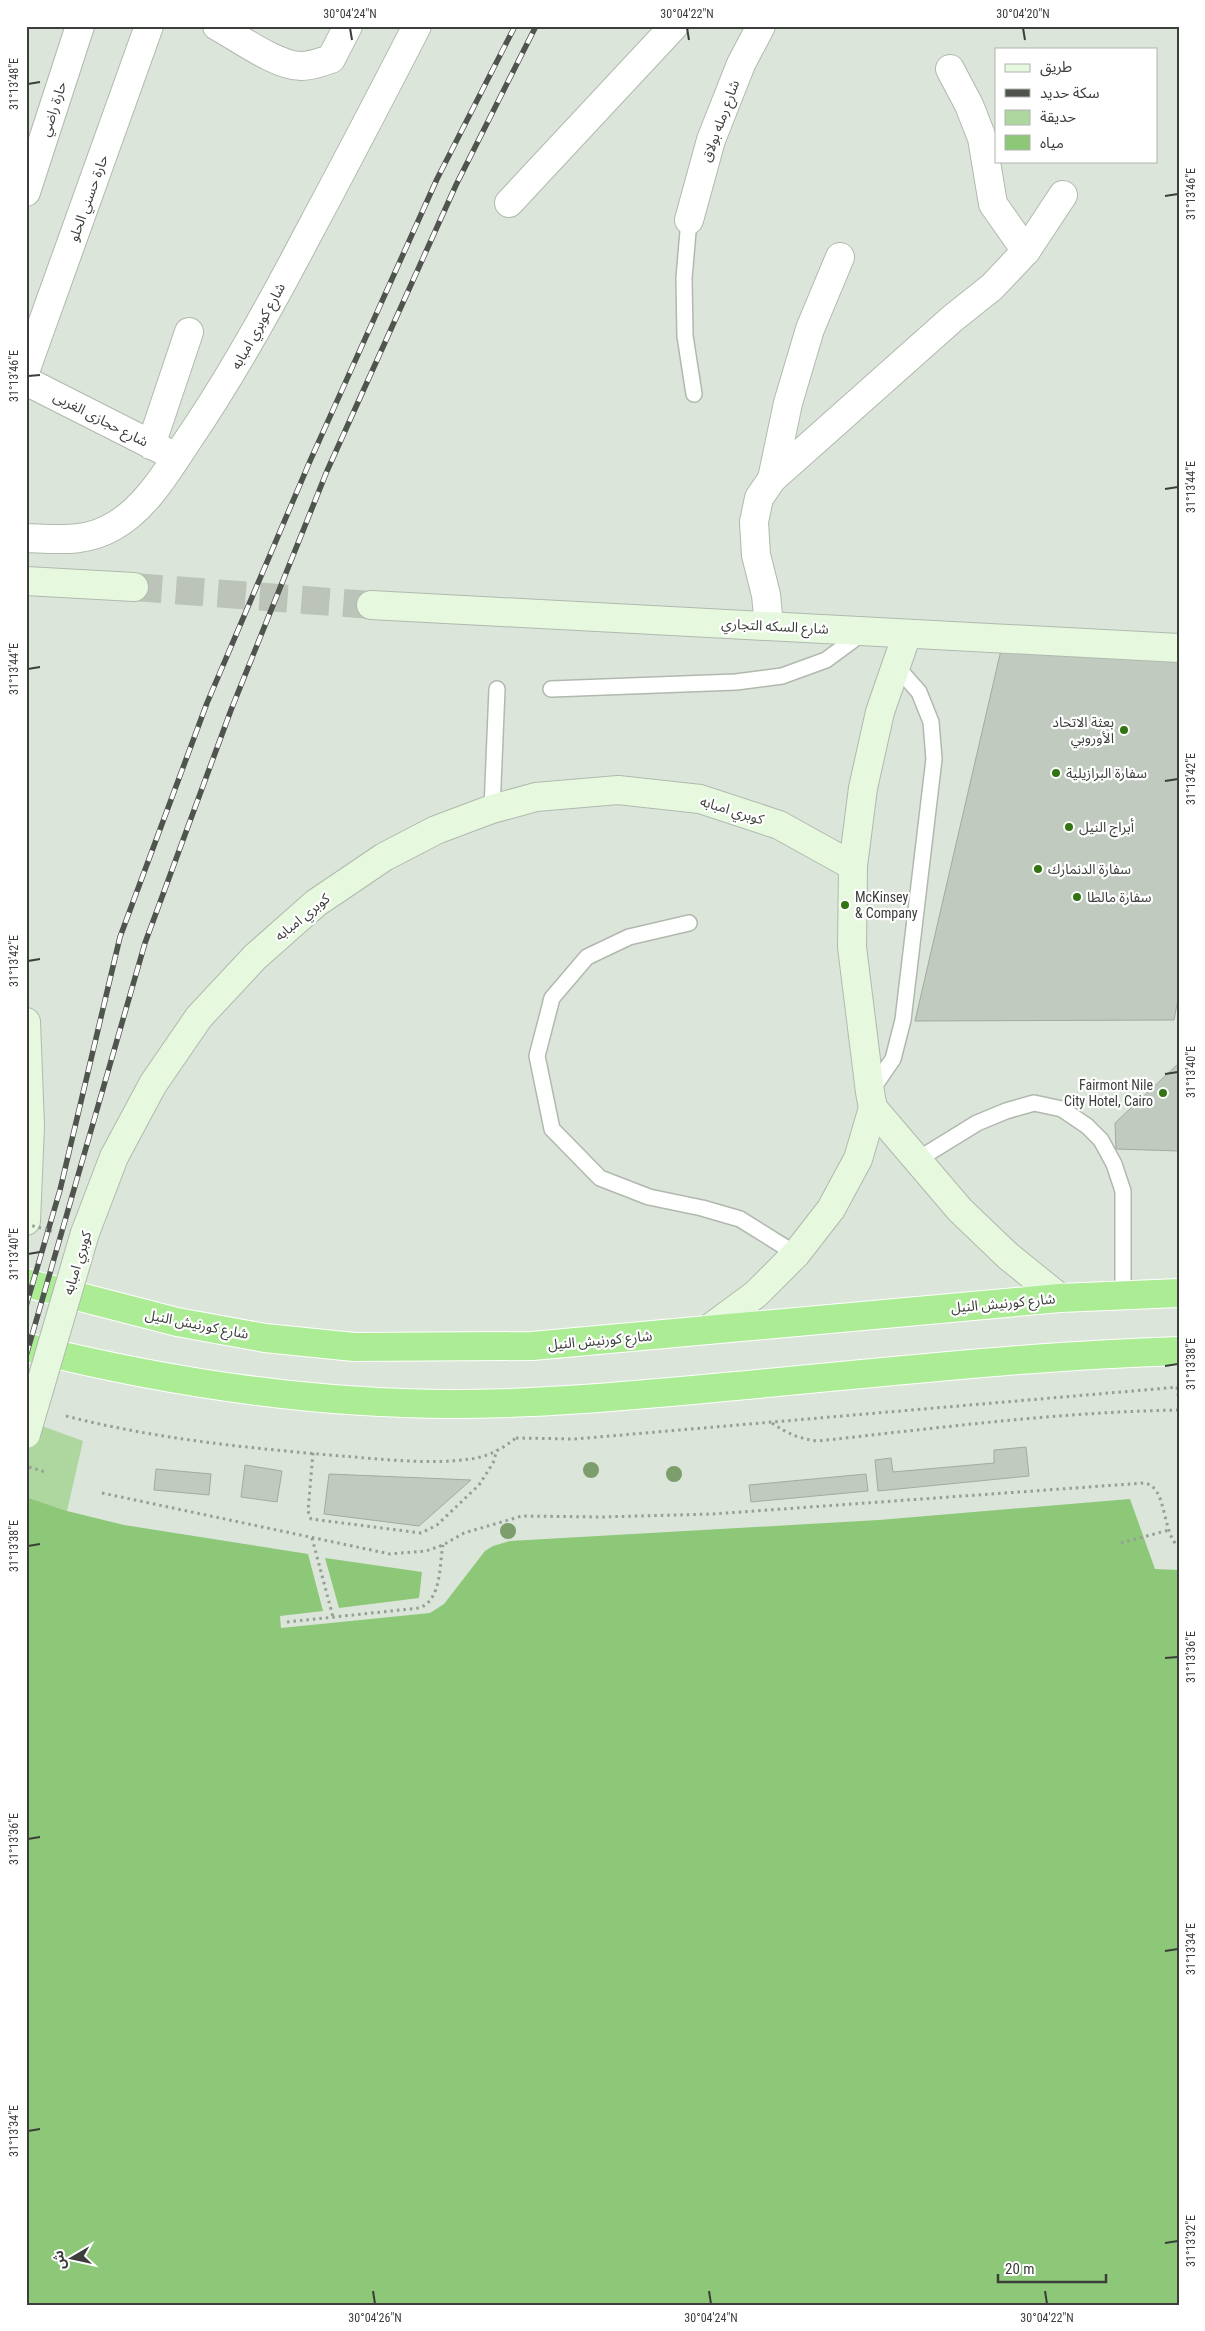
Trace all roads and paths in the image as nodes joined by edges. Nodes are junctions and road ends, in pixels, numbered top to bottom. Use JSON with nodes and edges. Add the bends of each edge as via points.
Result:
{"nodes":[{"id":1,"x":80,"y":26,"type":"edge"},
{"id":2,"x":149,"y":26,"type":"edge"},
{"id":3,"x":217,"y":26,"type":"edge"},
{"id":4,"x":348,"y":26,"type":"edge"},
{"id":5,"x":417,"y":26,"type":"edge"},
{"id":6,"x":674,"y":26,"type":"edge"},
{"id":7,"x":761,"y":26,"type":"edge"},
{"id":8,"x":950,"y":69,"type":"dead end"},
{"id":9,"x":26,"y":192,"type":"edge"},
{"id":10,"x":1063,"y":195,"type":"dead end"},
{"id":11,"x":509,"y":202,"type":"dead end"},
{"id":12,"x":689,"y":220,"type":"joint"},
{"id":13,"x":1026,"y":251,"type":"junction"},
{"id":14,"x":840,"y":257,"type":"dead end"},
{"id":15,"x":189,"y":332,"type":"dead end"},
{"id":16,"x":26,"y":369,"type":"edge"},
{"id":17,"x":26,"y":381,"type":"edge"},
{"id":18,"x":694,"y":394,"type":"dead end"},
{"id":19,"x":151,"y":444,"type":"junction"},
{"id":20,"x":176,"y":457,"type":"junction"},
{"id":21,"x":772,"y":479,"type":"junction"},
{"id":22,"x":26,"y":538,"type":"edge"},
{"id":23,"x":26,"y":580,"type":"edge"},
{"id":24,"x":134,"y":587,"type":"tunnel mouth"},
{"id":25,"x":371,"y":605,"type":"tunnel mouth"},
{"id":26,"x":768,"y":625,"type":"junction"},
{"id":27,"x":865,"y":632,"type":"junction"},
{"id":28,"x":907,"y":634,"type":"junction"},
{"id":29,"x":1179,"y":648,"type":"edge"},
{"id":30,"x":896,"y":666,"type":"junction"},
{"id":31,"x":497,"y":689,"type":"dead end"},
{"id":32,"x":551,"y":689,"type":"dead end"},
{"id":33,"x":492,"y":809,"type":"junction"},
{"id":34,"x":853,"y":866,"type":"junction"},
{"id":35,"x":689,"y":922,"type":"dead end"},
{"id":36,"x":26,"y":1022,"type":"edge"},
{"id":37,"x":872,"y":1100,"type":"junction"},
{"id":38,"x":917,"y":1160,"type":"junction"},
{"id":39,"x":27,"y":1219,"type":"edge"},
{"id":40,"x":796,"y":1254,"type":"junction"},
{"id":41,"x":26,"y":1283,"type":"edge"},
{"id":42,"x":1179,"y":1293,"type":"edge"},
{"id":43,"x":1123,"y":1295,"type":"junction"},
{"id":44,"x":1060,"y":1298,"type":"junction"},
{"id":45,"x":710,"y":1328,"type":"junction"},
{"id":46,"x":26,"y":1347,"type":"edge"},
{"id":47,"x":1179,"y":1352,"type":"edge"},
{"id":48,"x":1179,"y":1387,"type":"edge"},
{"id":49,"x":542,"y":1402,"type":"junction"},
{"id":50,"x":1179,"y":1410,"type":"edge"},
{"id":51,"x":62,"y":1415,"type":"dead end"},
{"id":52,"x":772,"y":1423,"type":"junction"},
{"id":53,"x":26,"y":1434,"type":"edge"},
{"id":54,"x":516,"y":1438,"type":"junction"},
{"id":55,"x":497,"y":1450,"type":"junction"},
{"id":56,"x":313,"y":1453,"type":"junction"},
{"id":57,"x":26,"y":1466,"type":"edge"},
{"id":58,"x":45,"y":1472,"type":"dead end"},
{"id":59,"x":102,"y":1493,"type":"dead end"},
{"id":60,"x":1169,"y":1530,"type":"junction"},
{"id":61,"x":312,"y":1538,"type":"junction"},
{"id":62,"x":1122,"y":1543,"type":"dead end"},
{"id":63,"x":443,"y":1545,"type":"junction"},
{"id":64,"x":1179,"y":1547,"type":"edge"},
{"id":65,"x":333,"y":1617,"type":"junction"},
{"id":66,"x":287,"y":1622,"type":"dead end"}],
"edges":[{"from":1,"to":9,"type":"street","name":"حارة راضي"},
{"from":2,"to":16,"type":"street","name":"حارة حسني الحلو"},
{"from":3,"to":4,"type":"street","via":[[284,62],[300,66],[331,59]]},
{"from":5,"to":20,"type":"street","name":"شارع كوبري امبابه","via":[[225,385]]},
{"from":6,"to":11,"type":"street"},
{"from":7,"to":12,"type":"street","name":"شارع رمله بولاق","via":[[741,64],[711,140]]},
{"from":8,"to":13,"type":"street","via":[[982,138],[993,204]]},
{"from":10,"to":13,"type":"street"},
{"from":12,"to":18,"type":"lane","via":[[684,278],[685,336]]},
{"from":13,"to":21,"type":"street","via":[[992,287]]},
{"from":14,"to":21,"type":"street","via":[[810,328],[793,384]]},
{"from":15,"to":19,"type":"street"},
{"from":17,"to":19,"type":"street","name":"شارع حجازى الغربى"},
{"from":19,"to":20,"type":"street","name":"شارع حجازى الغربى"},
{"from":20,"to":22,"type":"street","name":"شارع كوبري امبابه","via":[[135,510],[116,526],[93,536],[68,540]]},
{"from":21,"to":26,"type":"street","via":[[759,498],[754,522]]},
{"from":23,"to":24,"type":"street"},
{"from":25,"to":26,"type":"street","name":"شارع السكه التجاري"},
{"from":26,"to":27,"type":"street","name":"شارع السكه التجاري"},
{"from":27,"to":28,"type":"street","name":"شارع السكه التجاري"},
{"from":27,"to":32,"type":"lane","via":[[826,660],[782,676],[736,682]]},
{"from":28,"to":29,"type":"street","name":"شارع السكه التجاري"},
{"from":28,"to":30,"type":"street"},
{"from":30,"to":34,"type":"street","via":[[880,712],[863,788]]},
{"from":30,"to":37,"type":"lane","via":[[919,692],[932,722],[934,758],[903,1020],[893,1059]]},
{"from":31,"to":33,"type":"lane"},
{"from":33,"to":34,"type":"street","name":"كوبري امبابه","via":[[536,797],[618,790],[700,799],[779,825]]},
{"from":33,"to":53,"type":"street","name":"كوبري امبابه","bridge":true,"via":[[436,830],[384,857],[316,903],[254,957],[199,1018],[152,1084],[114,1157],[85,1234]]},
{"from":34,"to":37,"type":"street","via":[[852,947]]},
{"from":35,"to":40,"type":"lane","via":[[628,937],[587,957],[552,998],[537,1056],[552,1129],[600,1178],[649,1197],[740,1219]]},
{"from":36,"to":39,"type":"street","via":[[30,1126]]},
{"from":37,"to":38,"type":"street"},
{"from":37,"to":40,"type":"street","via":[[858,1159],[831,1209]]},
{"from":38,"to":43,"type":"lane","via":[[977,1123],[1006,1111],[1034,1103],[1062,1109],[1087,1126],[1100,1140],[1114,1164],[1123,1191]]},
{"from":38,"to":44,"type":"street","via":[[967,1217]]},
{"from":40,"to":45,"type":"street","via":[[756,1294]]},
{"from":41,"to":45,"type":"highway","name":"شارع كورنيش النيل","via":[[177,1322],[265,1338],[354,1347],[532,1346]]},
{"from":42,"to":43,"type":"highway","name":"شارع كورنيش النيل"},
{"from":43,"to":44,"type":"highway","name":"شارع كورنيش النيل"},
{"from":44,"to":45,"type":"highway","name":"شارع كورنيش النيل"},
{"from":46,"to":49,"type":"highway","via":[[180,1381],[269,1393],[360,1401]]},
{"from":47,"to":49,"type":"highway","via":[[1054,1357]]},
{"from":48,"to":52,"type":"path"},
{"from":49,"to":54,"type":"path"},
{"from":50,"to":52,"type":"path","via":[[1051,1416],[818,1440],[801,1439]]},
{"from":51,"to":56,"type":"path","via":[[174,1438]]},
{"from":52,"to":54,"type":"path","via":[[575,1439]]},
{"from":54,"to":55,"type":"path"},
{"from":55,"to":56,"type":"path","via":[[472,1459],[453,1461]]},
{"from":55,"to":56,"type":"path","via":[[479,1485],[430,1530],[412,1534],[312,1519],[308,1511]]},
{"from":57,"to":58,"type":"path"},
{"from":59,"to":61,"type":"path"},
{"from":60,"to":62,"type":"path"},
{"from":60,"to":63,"type":"path","via":[[1157,1490],[1144,1483],[712,1514],[522,1516],[464,1533]]},
{"from":60,"to":64,"type":"path","via":[[1174,1544]]},
{"from":61,"to":63,"type":"path","via":[[390,1554],[408,1554]]},
{"from":61,"to":65,"type":"path"},
{"from":63,"to":65,"type":"path","via":[[434,1596],[427,1605]]},
{"from":65,"to":66,"type":"path"}]}
